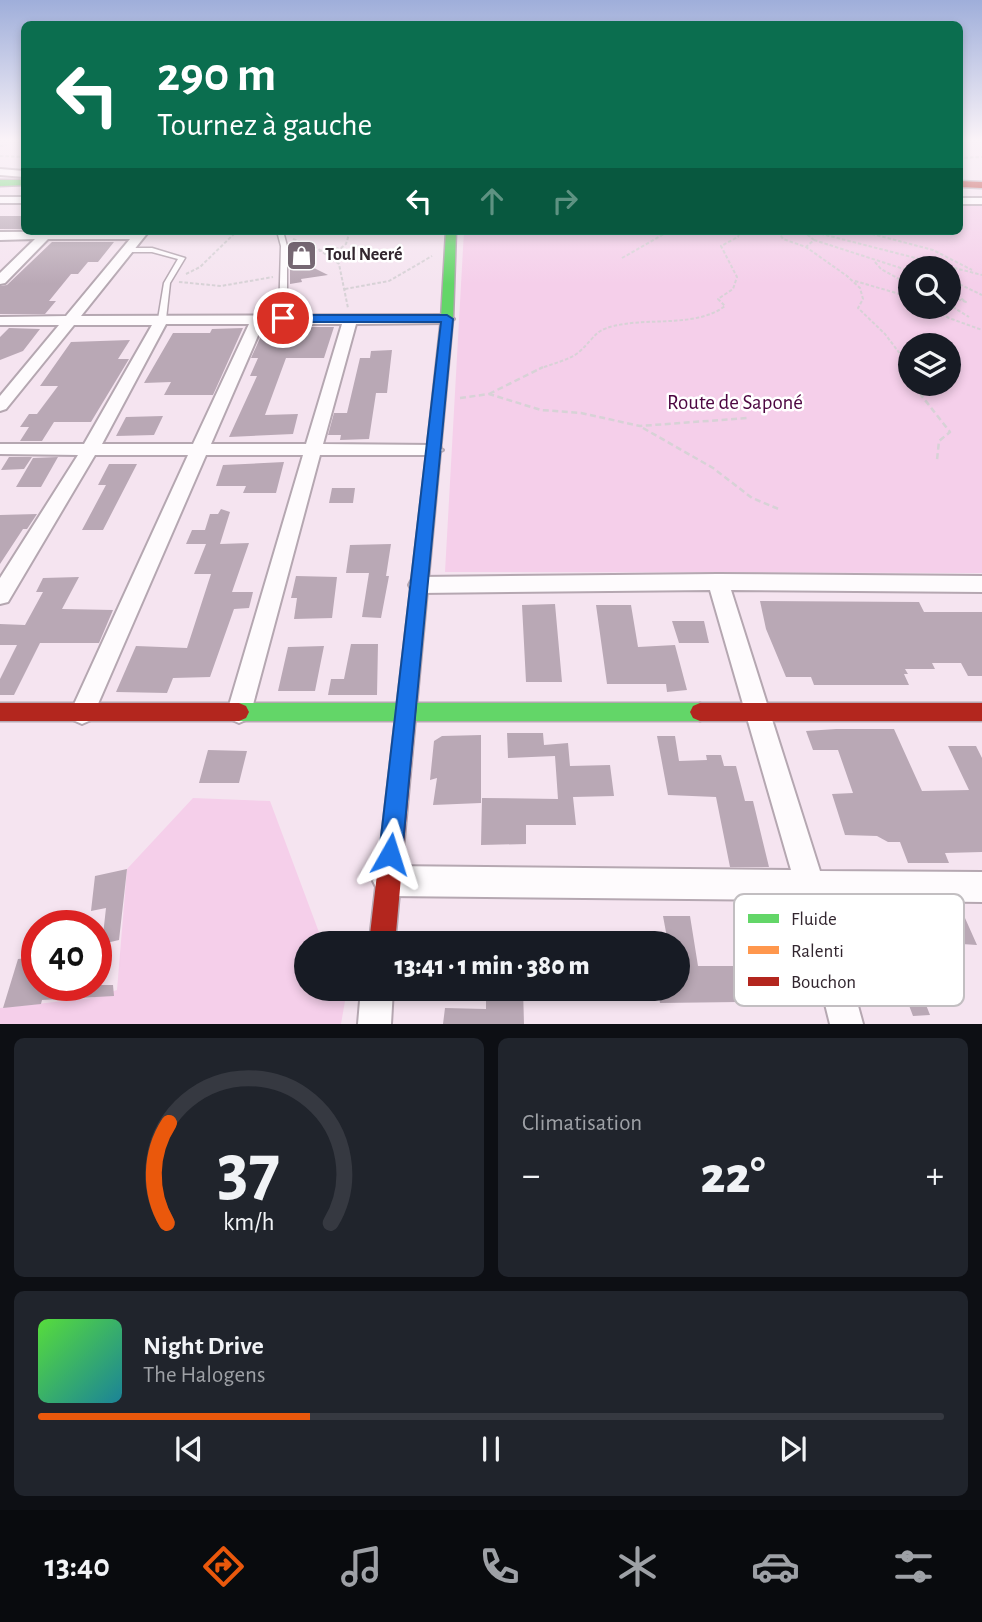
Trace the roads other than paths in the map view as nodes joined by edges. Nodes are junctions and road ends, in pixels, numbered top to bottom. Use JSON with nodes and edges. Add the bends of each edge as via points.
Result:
{"nodes":[{"id":1,"x":0,"y":189,"type":"edge"},
{"id":2,"x":21,"y":189,"type":"edge"},
{"id":3,"x":963,"y":191,"type":"edge"},
{"id":4,"x":982,"y":191,"type":"edge"},
{"id":5,"x":0,"y":200,"type":"edge"},
{"id":6,"x":21,"y":200,"type":"edge"},
{"id":7,"x":963,"y":201,"type":"edge"},
{"id":8,"x":982,"y":201,"type":"edge"},
{"id":9,"x":77,"y":235,"type":"edge"},
{"id":10,"x":139,"y":235,"type":"edge"},
{"id":11,"x":281,"y":235,"type":"edge"},
{"id":12,"x":0,"y":236,"type":"edge"},
{"id":13,"x":45,"y":236,"type":"junction"},
{"id":14,"x":451,"y":239,"type":"edge"},
{"id":15,"x":128,"y":250,"type":"junction"},
{"id":16,"x":0,"y":280,"type":"edge"},
{"id":17,"x":283,"y":318,"type":"junction"},
{"id":18,"x":162,"y":319,"type":"junction"},
{"id":19,"x":258,"y":319,"type":"junction"},
{"id":20,"x":350,"y":319,"type":"junction"},
{"id":21,"x":447,"y":319,"type":"junction"},
{"id":22,"x":72,"y":320,"type":"junction"},
{"id":23,"x":0,"y":321,"type":"edge"},
{"id":24,"x":0,"y":406,"type":"edge"},
{"id":25,"x":0,"y":449,"type":"edge"},
{"id":26,"x":90,"y":449,"type":"junction"},
{"id":27,"x":202,"y":449,"type":"junction"},
{"id":28,"x":315,"y":450,"type":"junction"},
{"id":29,"x":434,"y":450,"type":"junction"},
{"id":30,"x":718,"y":582,"type":"junction"},
{"id":31,"x":982,"y":584,"type":"edge"},
{"id":32,"x":420,"y":585,"type":"junction"},
{"id":33,"x":0,"y":596,"type":"edge"},
{"id":34,"x":0,"y":712,"type":"edge"},
{"id":35,"x":239,"y":712,"type":"junction"},
{"id":36,"x":982,"y":712,"type":"edge"},
{"id":37,"x":82,"y":713,"type":"junction"},
{"id":38,"x":758,"y":713,"type":"junction"},
{"id":39,"x":404,"y":714,"type":"junction"},
{"id":40,"x":388,"y":881,"type":"junction"},
{"id":41,"x":810,"y":885,"type":"junction"},
{"id":42,"x":982,"y":887,"type":"edge"},
{"id":43,"x":812,"y":894,"type":"edge"},
{"id":44,"x":383,"y":931,"type":"edge"},
{"id":45,"x":376,"y":1001,"type":"edge"},
{"id":46,"x":842,"y":1006,"type":"edge"},
{"id":47,"x":374,"y":1024,"type":"edge"},
{"id":48,"x":847,"y":1024,"type":"edge"}],
"edges":[{"from":1,"to":2,"type":"street"},
{"from":3,"to":4,"type":"street"},
{"from":5,"to":6,"type":"street"},
{"from":7,"to":8,"type":"street"},
{"from":9,"to":13,"type":"street"},
{"from":10,"to":15,"type":"street"},
{"from":11,"to":17,"type":"lane"},
{"from":12,"to":13,"type":"street"},
{"from":13,"to":16,"type":"street"},
{"from":14,"to":21,"type":"street"},
{"from":15,"to":18,"type":"lane","via":[[152,250],[182,258],[167,284]]},
{"from":15,"to":22,"type":"street"},
{"from":17,"to":19,"type":"street"},
{"from":17,"to":20,"type":"street"},
{"from":18,"to":19,"type":"street"},
{"from":18,"to":22,"type":"street"},
{"from":18,"to":26,"type":"street"},
{"from":19,"to":27,"type":"street"},
{"from":20,"to":21,"type":"street"},
{"from":20,"to":28,"type":"street"},
{"from":21,"to":29,"type":"street"},
{"from":22,"to":23,"type":"street"},
{"from":22,"to":24,"type":"street"},
{"from":25,"to":26,"type":"street"},
{"from":26,"to":27,"type":"street"},
{"from":26,"to":33,"type":"street"},
{"from":27,"to":28,"type":"street"},
{"from":27,"to":37,"type":"street"},
{"from":28,"to":29,"type":"street"},
{"from":28,"to":35,"type":"street"},
{"from":29,"to":32,"type":"street"},
{"from":30,"to":31,"type":"street"},
{"from":30,"to":32,"type":"street"},
{"from":30,"to":38,"type":"street"},
{"from":32,"to":39,"type":"street"},
{"from":34,"to":37,"type":"street"},
{"from":35,"to":37,"type":"street"},
{"from":35,"to":39,"type":"street"},
{"from":36,"to":38,"type":"street"},
{"from":38,"to":39,"type":"street"},
{"from":38,"to":41,"type":"street"},
{"from":39,"to":40,"type":"street"},
{"from":40,"to":41,"type":"street"},
{"from":40,"to":44,"type":"street"},
{"from":41,"to":42,"type":"street"},
{"from":41,"to":43,"type":"street"},
{"from":45,"to":47,"type":"street"},
{"from":46,"to":48,"type":"street"}]}
